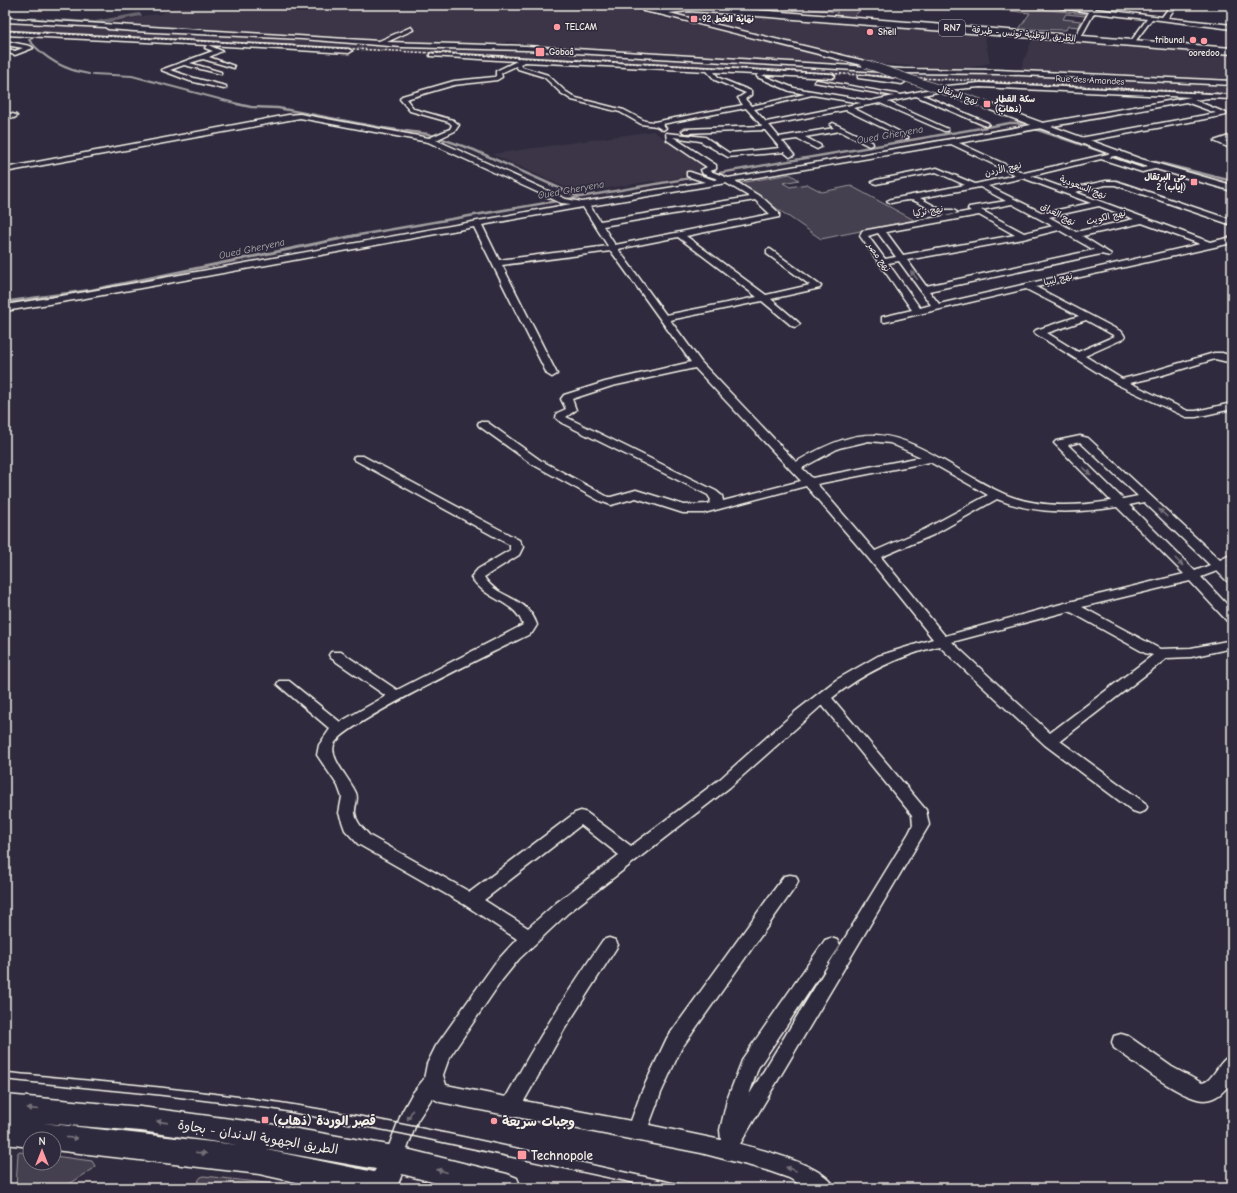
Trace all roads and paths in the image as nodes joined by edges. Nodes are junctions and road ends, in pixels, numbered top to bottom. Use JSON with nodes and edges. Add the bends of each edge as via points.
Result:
{"nodes":[{"id":1,"x":635,"y":5,"type":"edge"},
{"id":2,"x":1043,"y":5,"type":"edge"},
{"id":3,"x":1174,"y":5,"type":"edge"},
{"id":4,"x":688,"y":6,"type":"edge"},
{"id":5,"x":672,"y":7,"type":"edge"},
{"id":6,"x":735,"y":7,"type":"edge"},
{"id":7,"x":751,"y":7,"type":"edge"},
{"id":8,"x":648,"y":8,"type":"edge"},
{"id":9,"x":1093,"y":8,"type":"edge"},
{"id":10,"x":1162,"y":10,"type":"dead end"},
{"id":11,"x":1170,"y":10,"type":"junction"},
{"id":12,"x":679,"y":17,"type":"junction"},
{"id":13,"x":1151,"y":17,"type":"junction"},
{"id":14,"x":1164,"y":19,"type":"junction"},
{"id":15,"x":5,"y":20,"type":"edge"},
{"id":16,"x":1232,"y":27,"type":"edge"},
{"id":17,"x":411,"y":29,"type":"dead end"},
{"id":18,"x":5,"y":33,"type":"edge"},
{"id":19,"x":1078,"y":36,"type":"junction"},
{"id":20,"x":1134,"y":41,"type":"junction"},
{"id":21,"x":184,"y":42,"type":"junction"},
{"id":22,"x":5,"y":43,"type":"edge"},
{"id":23,"x":379,"y":44,"type":"junction"},
{"id":24,"x":5,"y":50,"type":"edge"},
{"id":25,"x":1232,"y":50,"type":"edge"},
{"id":26,"x":357,"y":51,"type":"dead end"},
{"id":27,"x":428,"y":55,"type":"dead end"},
{"id":28,"x":204,"y":57,"type":"junction"},
{"id":29,"x":520,"y":62,"type":"junction"},
{"id":30,"x":183,"y":63,"type":"junction"},
{"id":31,"x":232,"y":67,"type":"dead end"},
{"id":32,"x":708,"y":69,"type":"junction"},
{"id":33,"x":748,"y":71,"type":"junction"},
{"id":34,"x":219,"y":73,"type":"dead end"},
{"id":35,"x":817,"y":75,"type":"junction"},
{"id":36,"x":840,"y":76,"type":"dead end"},
{"id":37,"x":856,"y":77,"type":"dead end"},
{"id":38,"x":802,"y":82,"type":"junction"},
{"id":39,"x":902,"y":82,"type":"dead end"},
{"id":40,"x":1232,"y":84,"type":"edge"},
{"id":41,"x":224,"y":87,"type":"dead end"},
{"id":42,"x":788,"y":87,"type":"junction"},
{"id":43,"x":808,"y":93,"type":"junction"},
{"id":44,"x":918,"y":95,"type":"junction"},
{"id":45,"x":1205,"y":96,"type":"junction"},
{"id":46,"x":908,"y":97,"type":"junction"},
{"id":47,"x":1232,"y":97,"type":"edge"},
{"id":48,"x":1187,"y":100,"type":"junction"},
{"id":49,"x":883,"y":102,"type":"junction"},
{"id":50,"x":872,"y":104,"type":"junction"},
{"id":51,"x":1232,"y":105,"type":"edge"},
{"id":52,"x":749,"y":107,"type":"junction"},
{"id":53,"x":847,"y":108,"type":"junction"},
{"id":54,"x":5,"y":114,"type":"edge"},
{"id":55,"x":814,"y":115,"type":"junction"},
{"id":56,"x":14,"y":116,"type":"dead end"},
{"id":57,"x":658,"y":124,"type":"junction"},
{"id":58,"x":986,"y":124,"type":"dead end"},
{"id":59,"x":765,"y":126,"type":"junction"},
{"id":60,"x":1043,"y":126,"type":"junction"},
{"id":61,"x":841,"y":129,"type":"junction"},
{"id":62,"x":946,"y":130,"type":"dead end"},
{"id":63,"x":668,"y":133,"type":"junction"},
{"id":64,"x":798,"y":136,"type":"junction"},
{"id":65,"x":906,"y":137,"type":"dead end"},
{"id":66,"x":1232,"y":137,"type":"edge"},
{"id":67,"x":436,"y":138,"type":"junction"},
{"id":68,"x":776,"y":140,"type":"junction"},
{"id":69,"x":1084,"y":140,"type":"junction"},
{"id":70,"x":952,"y":142,"type":"junction"},
{"id":71,"x":869,"y":144,"type":"dead end"},
{"id":72,"x":817,"y":147,"type":"dead end"},
{"id":73,"x":1232,"y":147,"type":"edge"},
{"id":74,"x":764,"y":152,"type":"junction"},
{"id":75,"x":1117,"y":153,"type":"junction"},
{"id":76,"x":1104,"y":156,"type":"junction"},
{"id":77,"x":773,"y":158,"type":"dead end"},
{"id":78,"x":1159,"y":168,"type":"junction"},
{"id":79,"x":5,"y":170,"type":"edge"},
{"id":80,"x":705,"y":171,"type":"junction"},
{"id":81,"x":1023,"y":175,"type":"junction"},
{"id":82,"x":715,"y":179,"type":"junction"},
{"id":83,"x":728,"y":180,"type":"junction"},
{"id":84,"x":876,"y":182,"type":"dead end"},
{"id":85,"x":977,"y":186,"type":"junction"},
{"id":86,"x":1232,"y":188,"type":"edge"},
{"id":87,"x":1067,"y":191,"type":"junction"},
{"id":88,"x":912,"y":197,"type":"junction"},
{"id":89,"x":756,"y":198,"type":"junction"},
{"id":90,"x":891,"y":201,"type":"dead end"},
{"id":91,"x":1012,"y":202,"type":"junction"},
{"id":92,"x":1099,"y":204,"type":"junction"},
{"id":93,"x":586,"y":205,"type":"junction"},
{"id":94,"x":1042,"y":216,"type":"junction"},
{"id":95,"x":1142,"y":220,"type":"junction"},
{"id":96,"x":1232,"y":223,"type":"edge"},
{"id":97,"x":598,"y":224,"type":"junction"},
{"id":98,"x":478,"y":226,"type":"dead end"},
{"id":99,"x":1060,"y":227,"type":"junction"},
{"id":100,"x":880,"y":230,"type":"junction"},
{"id":101,"x":1075,"y":234,"type":"junction"},
{"id":102,"x":680,"y":235,"type":"junction"},
{"id":103,"x":1023,"y":236,"type":"junction"},
{"id":104,"x":1232,"y":240,"type":"edge"},
{"id":105,"x":1213,"y":244,"type":"junction"},
{"id":106,"x":613,"y":248,"type":"junction"},
{"id":107,"x":1232,"y":249,"type":"edge"},
{"id":108,"x":1103,"y":251,"type":"junction"},
{"id":109,"x":770,"y":252,"type":"dead end"},
{"id":110,"x":901,"y":259,"type":"junction"},
{"id":111,"x":882,"y":262,"type":"junction"},
{"id":112,"x":497,"y":263,"type":"junction"},
{"id":113,"x":1125,"y":263,"type":"junction"},
{"id":114,"x":1028,"y":286,"type":"junction"},
{"id":115,"x":924,"y":289,"type":"junction"},
{"id":116,"x":764,"y":298,"type":"junction"},
{"id":117,"x":937,"y":307,"type":"junction"},
{"id":118,"x":5,"y":308,"type":"edge"},
{"id":119,"x":918,"y":311,"type":"junction"},
{"id":120,"x":1087,"y":317,"type":"junction"},
{"id":121,"x":664,"y":318,"type":"junction"},
{"id":122,"x":885,"y":319,"type":"dead end"},
{"id":123,"x":795,"y":324,"type":"dead end"},
{"id":124,"x":1077,"y":356,"type":"junction"},
{"id":125,"x":1232,"y":360,"type":"edge"},
{"id":126,"x":697,"y":364,"type":"junction"},
{"id":127,"x":552,"y":374,"type":"dead end"},
{"id":128,"x":1120,"y":382,"type":"junction"},
{"id":129,"x":1232,"y":406,"type":"edge"},
{"id":130,"x":483,"y":424,"type":"dead end"},
{"id":131,"x":359,"y":458,"type":"dead end"},
{"id":132,"x":932,"y":458,"type":"junction"},
{"id":133,"x":795,"y":467,"type":"junction"},
{"id":134,"x":809,"y":482,"type":"junction"},
{"id":135,"x":996,"y":495,"type":"junction"},
{"id":136,"x":1147,"y":498,"type":"junction"},
{"id":137,"x":1121,"y":503,"type":"junction"},
{"id":138,"x":714,"y":506,"type":"junction"},
{"id":139,"x":873,"y":556,"type":"junction"},
{"id":140,"x":1226,"y":562,"type":"edge"},
{"id":141,"x":1193,"y":576,"type":"junction"},
{"id":142,"x":1232,"y":578,"type":"edge"},
{"id":143,"x":1070,"y":606,"type":"junction"},
{"id":144,"x":1232,"y":618,"type":"edge"},
{"id":145,"x":942,"y":641,"type":"junction"},
{"id":146,"x":1232,"y":644,"type":"edge"},
{"id":147,"x":336,"y":654,"type":"dead end"},
{"id":148,"x":1162,"y":655,"type":"junction"},
{"id":149,"x":284,"y":684,"type":"dead end"},
{"id":150,"x":396,"y":696,"type":"junction"},
{"id":151,"x":824,"y":698,"type":"junction"},
{"id":152,"x":339,"y":729,"type":"junction"},
{"id":153,"x":1050,"y":741,"type":"junction"},
{"id":154,"x":1139,"y":808,"type":"dead end"},
{"id":155,"x":631,"y":855,"type":"junction"},
{"id":156,"x":790,"y":881,"type":"dead end"},
{"id":157,"x":470,"y":900,"type":"junction"},
{"id":158,"x":530,"y":938,"type":"junction"},
{"id":159,"x":609,"y":944,"type":"dead end"},
{"id":160,"x":831,"y":945,"type":"dead end"},
{"id":161,"x":1121,"y":1042,"type":"dead end"},
{"id":162,"x":1232,"y":1063,"type":"edge"},
{"id":163,"x":432,"y":1084,"type":"junction"},
{"id":164,"x":511,"y":1106,"type":"junction"},
{"id":165,"x":5,"y":1107,"type":"edge"},
{"id":166,"x":5,"y":1131,"type":"edge"},
{"id":167,"x":637,"y":1131,"type":"junction"},
{"id":168,"x":729,"y":1144,"type":"junction"},
{"id":169,"x":394,"y":1159,"type":"junction"},
{"id":170,"x":384,"y":1188,"type":"edge"},
{"id":171,"x":507,"y":1188,"type":"edge"},
{"id":172,"x":825,"y":1188,"type":"edge"}],
"edges":[{"from":1,"to":8,"type":"main road","number":"RN7"},
{"from":2,"to":9,"type":"street"},
{"from":3,"to":11,"type":"street"},
{"from":4,"to":5,"type":"main road","name":"الطريق الوطنية تونس - طبرقة","number":"RN7"},
{"from":4,"to":6,"type":"main road","name":"الطريق الوطنية تونس - طبرقة","number":"RN7"},
{"from":5,"to":8,"type":"main road","number":"RN7"},
{"from":5,"to":12,"type":"street","name":"نهج البرتقال","via":[[672,14]]},
{"from":5,"to":25,"type":"main road","name":"الطريق الوطنية تونس - طبرقة","number":"RN7"},
{"from":6,"to":7,"type":"main road","name":"الطريق الوطنية تونس - طبرقة","number":"RN7"},
{"from":7,"to":19,"type":"main road","name":"الطريق الوطنية تونس - طبرقة","number":"RN7"},
{"from":8,"to":12,"type":"street","name":"نهج البرتقال"},
{"from":9,"to":13,"type":"street"},
{"from":9,"to":19,"type":"street"},
{"from":10,"to":11,"type":"street"},
{"from":11,"to":14,"type":"street"},
{"from":12,"to":60,"type":"street","name":"نهج البرتقال","bridge":true,"via":[[866,64]]},
{"from":13,"to":14,"type":"street"},
{"from":13,"to":20,"type":"street"},
{"from":14,"to":16,"type":"street","via":[[1201,20]]},
{"from":15,"to":23,"type":"street","via":[[108,24],[108,27],[134,29],[302,37]]},
{"from":17,"to":23,"type":"street"},
{"from":18,"to":21,"type":"street"},
{"from":19,"to":20,"type":"main road","name":"الطريق الوطنية تونس - طبرقة","number":"RN7"},
{"from":20,"to":25,"type":"main road","name":"الطريق الوطنية تونس - طبرقة","number":"RN7"},
{"from":21,"to":26,"type":"street"},
{"from":21,"to":28,"type":"street","via":[[219,51]]},
{"from":22,"to":24,"type":"street","via":[[30,48],[15,52]]},
{"from":23,"to":40,"type":"street","via":[[526,48],[836,67]]},
{"from":27,"to":29,"type":"street"},
{"from":28,"to":30,"type":"street"},
{"from":28,"to":31,"type":"street"},
{"from":29,"to":32,"type":"street"},
{"from":29,"to":57,"type":"street","via":[[522,70],[546,76],[574,99],[622,111],[643,123]]},
{"from":29,"to":67,"type":"street","via":[[498,72],[499,78],[454,83],[404,97],[412,110],[455,123],[455,129]]},
{"from":30,"to":34,"type":"street"},
{"from":30,"to":41,"type":"street","via":[[164,70]]},
{"from":32,"to":33,"type":"street"},
{"from":32,"to":52,"type":"street","via":[[717,79],[749,92],[741,98]]},
{"from":33,"to":35,"type":"street"},
{"from":33,"to":42,"type":"street"},
{"from":35,"to":36,"type":"street"},
{"from":35,"to":38,"type":"street"},
{"from":37,"to":39,"type":"street"},
{"from":38,"to":42,"type":"street"},
{"from":38,"to":46,"type":"street"},
{"from":42,"to":43,"type":"street","via":[[790,90]]},
{"from":43,"to":50,"type":"street"},
{"from":43,"to":52,"type":"street","via":[[808,96]]},
{"from":44,"to":45,"type":"street","name":"Rue des Amandes","via":[[946,88],[1000,85]]},
{"from":44,"to":46,"type":"street","name":"Rue des Amandes"},
{"from":44,"to":58,"type":"street"},
{"from":45,"to":47,"type":"street","name":"Rue des Amandes"},
{"from":45,"to":48,"type":"street"},
{"from":45,"to":51,"type":"street"},
{"from":46,"to":49,"type":"street","name":"Rue des Amandes"},
{"from":48,"to":60,"type":"street"},
{"from":48,"to":69,"type":"street","via":[[1224,114]]},
{"from":49,"to":50,"type":"street","name":"Rue des Amandes"},
{"from":49,"to":62,"type":"street"},
{"from":50,"to":53,"type":"street","name":"Rue des Amandes"},
{"from":52,"to":57,"type":"street"},
{"from":52,"to":59,"type":"street"},
{"from":53,"to":55,"type":"street","name":"Rue des Amandes"},
{"from":53,"to":65,"type":"street"},
{"from":54,"to":56,"type":"street"},
{"from":55,"to":59,"type":"street","name":"Rue des Amandes"},
{"from":55,"to":61,"type":"street"},
{"from":57,"to":63,"type":"street"},
{"from":59,"to":63,"type":"street","name":"Rue des Amandes"},
{"from":59,"to":68,"type":"street"},
{"from":60,"to":69,"type":"street","name":"نهج البرتقال"},
{"from":60,"to":70,"type":"street"},
{"from":61,"to":64,"type":"street"},
{"from":61,"to":71,"type":"street"},
{"from":63,"to":74,"type":"street","via":[[699,138],[728,155]]},
{"from":63,"to":80,"type":"street","via":[[670,138],[713,167]]},
{"from":64,"to":68,"type":"street"},
{"from":64,"to":72,"type":"street"},
{"from":66,"to":73,"type":"street","via":[[1218,141]]},
{"from":67,"to":79,"type":"street","via":[[294,116]]},
{"from":67,"to":93,"type":"street","via":[[452,151],[501,170],[560,200]]},
{"from":68,"to":74,"type":"street","via":[[788,152]]},
{"from":69,"to":75,"type":"street","name":"نهج البرتقال"},
{"from":70,"to":81,"type":"street","name":"نهج السعودية"},
{"from":70,"to":83,"type":"street"},
{"from":74,"to":77,"type":"street"},
{"from":75,"to":76,"type":"street","name":"نهج الأردن"},
{"from":75,"to":78,"type":"street","name":"نهج البرتقال"},
{"from":76,"to":78,"type":"street","via":[[1134,168]]},
{"from":76,"to":81,"type":"street","name":"نهج الأردن"},
{"from":78,"to":86,"type":"street","name":"نهج البرتقال"},
{"from":80,"to":82,"type":"street"},
{"from":80,"to":82,"type":"street","via":[[690,174],[699,178]]},
{"from":81,"to":85,"type":"street","name":"نهج الأردن"},
{"from":81,"to":87,"type":"street","name":"نهج السعودية"},
{"from":82,"to":83,"type":"street"},
{"from":82,"to":93,"type":"street"},
{"from":83,"to":89,"type":"street"},
{"from":84,"to":85,"type":"street","name":"نهج العراق","via":[[937,170]]},
{"from":85,"to":88,"type":"street","name":"نهج الأردن"},
{"from":85,"to":91,"type":"street","name":"نهج العراق"},
{"from":87,"to":92,"type":"street","name":"نهج السعودية"},
{"from":87,"to":96,"type":"street","via":[[1116,183]]},
{"from":88,"to":90,"type":"street","name":"نهج الأردن"},
{"from":88,"to":91,"type":"street","via":[[944,213]]},
{"from":89,"to":97,"type":"street"},
{"from":89,"to":102,"type":"street","via":[[776,215]]},
{"from":91,"to":94,"type":"street","name":"نهج العراق"},
{"from":92,"to":94,"type":"street"},
{"from":92,"to":95,"type":"street","name":"نهج السعودية"},
{"from":93,"to":97,"type":"street"},
{"from":93,"to":118,"type":"street"},
{"from":94,"to":99,"type":"street","name":"نهج العراق"},
{"from":95,"to":101,"type":"street","name":"نهج الكويت"},
{"from":95,"to":105,"type":"street","name":"نهج السعودية"},
{"from":97,"to":106,"type":"street"},
{"from":98,"to":112,"type":"street"},
{"from":99,"to":101,"type":"street","name":"نهج العراق"},
{"from":99,"to":103,"type":"street"},
{"from":100,"to":103,"type":"street","name":"نهج تركيا","via":[[980,212]]},
{"from":100,"to":110,"type":"street","name":"نهج مصر"},
{"from":100,"to":111,"type":"street","name":"نهج مصر","via":[[864,235]]},
{"from":101,"to":108,"type":"street","name":"نهج العراق"},
{"from":102,"to":106,"type":"street"},
{"from":102,"to":116,"type":"street"},
{"from":103,"to":110,"type":"street"},
{"from":104,"to":105,"type":"street","name":"نهج ليبيا"},
{"from":105,"to":107,"type":"street","name":"نهج السعودية"},
{"from":105,"to":113,"type":"street","name":"نهج ليبيا"},
{"from":106,"to":112,"type":"street"},
{"from":106,"to":121,"type":"street"},
{"from":108,"to":113,"type":"street","name":"نهج العراق"},
{"from":108,"to":115,"type":"street"},
{"from":109,"to":116,"type":"street","via":[[817,286]]},
{"from":110,"to":111,"type":"street"},
{"from":115,"to":110,"type":"street","name":"نهج مصر","one_way":true},
{"from":111,"to":119,"type":"street","name":"نهج مصر"},
{"from":112,"to":127,"type":"street"},
{"from":113,"to":114,"type":"street","name":"نهج ليبيا"},
{"from":114,"to":117,"type":"street","name":"نهج ليبيا"},
{"from":114,"to":120,"type":"street"},
{"from":115,"to":117,"type":"street","name":"نهج مصر"},
{"from":116,"to":121,"type":"street"},
{"from":116,"to":123,"type":"street"},
{"from":117,"to":119,"type":"street","name":"نهج ليبيا"},
{"from":119,"to":122,"type":"street","name":"نهج ليبيا"},
{"from":120,"to":124,"type":"street","via":[[1119,334],[1120,337]]},
{"from":120,"to":124,"type":"street","via":[[1039,332]]},
{"from":121,"to":126,"type":"street"},
{"from":124,"to":128,"type":"street"},
{"from":125,"to":128,"type":"street","via":[[1214,356]]},
{"from":126,"to":133,"type":"street"},
{"from":126,"to":138,"type":"street","via":[[609,384],[568,397],[566,400],[572,410],[561,415],[561,418],[712,493],[717,500]]},
{"from":128,"to":129,"type":"street","via":[[1186,414]]},
{"from":130,"to":138,"type":"street","via":[[536,462],[604,499],[611,501],[636,494],[683,509],[704,509]]},
{"from":131,"to":150,"type":"street","via":[[515,543],[515,552],[477,577],[483,586],[520,608],[530,620],[527,630]]},
{"from":132,"to":133,"type":"street","via":[[889,438],[868,438],[834,446]]},
{"from":132,"to":134,"type":"street"},
{"from":132,"to":135,"type":"street"},
{"from":133,"to":134,"type":"street"},
{"from":134,"to":138,"type":"street"},
{"from":134,"to":139,"type":"street"},
{"from":135,"to":137,"type":"street","via":[[1047,508],[1087,508]]},
{"from":135,"to":139,"type":"street","via":[[929,532]]},
{"from":136,"to":137,"type":"street"},
{"from":136,"to":137,"type":"street","one_way":true,"via":[[1083,439],[1060,443]]},
{"from":140,"to":136,"type":"street","one_way":true},
{"from":137,"to":141,"type":"street","one_way":true},
{"from":139,"to":145,"type":"street"},
{"from":140,"to":141,"type":"street"},
{"from":140,"to":142,"type":"street"},
{"from":141,"to":143,"type":"street"},
{"from":141,"to":144,"type":"street"},
{"from":143,"to":145,"type":"street"},
{"from":143,"to":148,"type":"street"},
{"from":145,"to":151,"type":"street","via":[[884,659],[847,680]]},
{"from":145,"to":153,"type":"street"},
{"from":146,"to":148,"type":"street","via":[[1176,655]]},
{"from":147,"to":150,"type":"street"},
{"from":148,"to":153,"type":"street"},
{"from":149,"to":152,"type":"street"},
{"from":150,"to":152,"type":"street"},
{"from":151,"to":155,"type":"street","via":[[717,790]]},
{"from":151,"to":168,"type":"street","via":[[920,814],[921,825]]},
{"from":152,"to":157,"type":"street","via":[[326,745],[325,755],[350,797],[347,813],[351,826],[364,840]]},
{"from":153,"to":154,"type":"street"},
{"from":155,"to":157,"type":"street","via":[[581,817]]},
{"from":155,"to":158,"type":"street"},
{"from":156,"to":167,"type":"street","via":[[674,1044]]},
{"from":157,"to":158,"type":"street"},
{"from":158,"to":163,"type":"street","via":[[494,976],[450,1040],[436,1064]]},
{"from":159,"to":164,"type":"street","via":[[579,988]]},
{"from":160,"to":168,"type":"street","via":[[750,1064],[737,1100]]},
{"from":161,"to":162,"type":"street","via":[[1183,1084],[1202,1092],[1208,1092],[1215,1086]]},
{"from":163,"to":164,"type":"street","via":[[440,1093]]},
{"from":163,"to":169,"type":"street","one_way":true,"via":[[421,1095],[405,1125]]},
{"from":164,"to":167,"type":"street"},
{"from":169,"to":165,"type":"main road","name":"الطريق الجهوية الدندان - بجاوة","one_way":true,"via":[[230,1131],[141,1119]]},
{"from":166,"to":170,"type":"main road","name":"الطريق الجهوية الدندان - بجاوة","one_way":true,"via":[[260,1161]]},
{"from":167,"to":168,"type":"street"},
{"from":172,"to":168,"type":"street","one_way":true,"via":[[796,1171]]},
{"from":169,"to":170,"type":"main road"},
{"from":171,"to":169,"type":"main road","name":"الطريق الجهوية الدندان - بجاوة","one_way":true}]}
